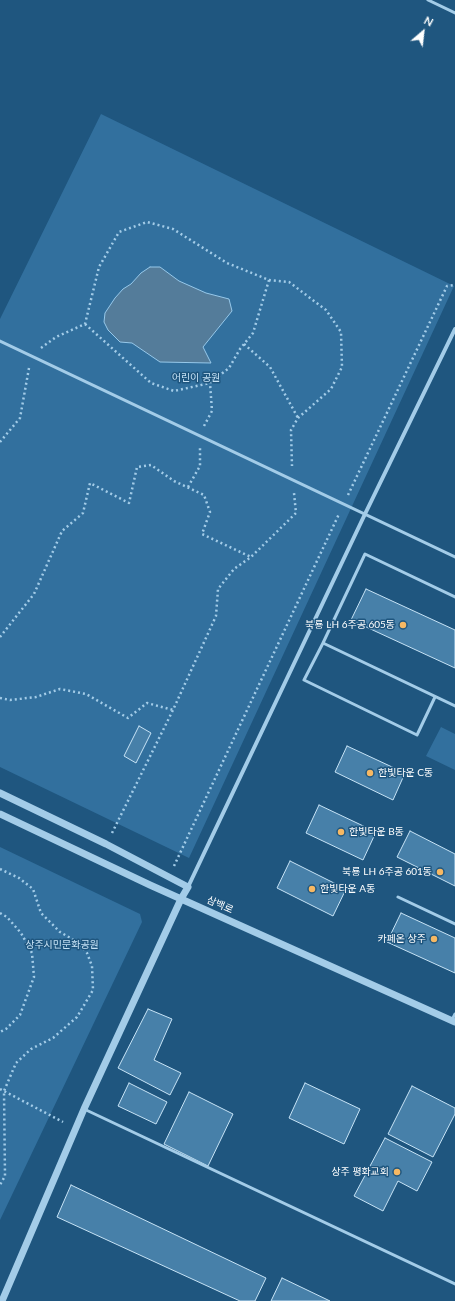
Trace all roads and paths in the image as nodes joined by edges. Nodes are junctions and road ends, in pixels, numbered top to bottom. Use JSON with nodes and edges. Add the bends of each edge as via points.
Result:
{"nodes":[{"id":1,"x":428,"y":0,"type":"edge"},
{"id":2,"x":455,"y":13,"type":"edge"},
{"id":3,"x":269,"y":280,"type":"junction"},
{"id":4,"x":455,"y":285,"type":"edge"},
{"id":5,"x":85,"y":324,"type":"junction"},
{"id":6,"x":455,"y":329,"type":"edge"},
{"id":7,"x":0,"y":341,"type":"edge"},
{"id":8,"x":244,"y":344,"type":"junction"},
{"id":9,"x":31,"y":355,"type":"junction"},
{"id":10,"x":298,"y":418,"type":"junction"},
{"id":11,"x":0,"y":442,"type":"edge"},
{"id":12,"x":292,"y":480,"type":"junction"},
{"id":13,"x":344,"y":504,"type":"junction"},
{"id":14,"x":365,"y":514,"type":"junction"},
{"id":15,"x":251,"y":557,"type":"junction"},
{"id":16,"x":455,"y":557,"type":"edge"},
{"id":17,"x":455,"y":598,"type":"edge"},
{"id":18,"x":0,"y":637,"type":"edge"},
{"id":19,"x":323,"y":643,"type":"junction"},
{"id":20,"x":435,"y":697,"type":"junction"},
{"id":21,"x":0,"y":698,"type":"edge"},
{"id":22,"x":455,"y":706,"type":"edge"},
{"id":23,"x":172,"y":710,"type":"junction"},
{"id":24,"x":0,"y":793,"type":"edge"},
{"id":25,"x":0,"y":814,"type":"edge"},
{"id":26,"x":106,"y":844,"type":"junction"},
{"id":27,"x":0,"y":869,"type":"edge"},
{"id":28,"x":169,"y":877,"type":"junction"},
{"id":29,"x":188,"y":888,"type":"junction"},
{"id":30,"x":398,"y":897,"type":"dead end"},
{"id":31,"x":181,"y":899,"type":"junction"},
{"id":32,"x":0,"y":913,"type":"edge"},
{"id":33,"x":455,"y":924,"type":"edge"},
{"id":34,"x":454,"y":1019,"type":"edge"},
{"id":35,"x":0,"y":1032,"type":"edge"},
{"id":36,"x":0,"y":1089,"type":"edge"},
{"id":37,"x":4,"y":1091,"type":"junction"},
{"id":38,"x":84,"y":1109,"type":"junction"},
{"id":39,"x":76,"y":1129,"type":"junction"},
{"id":40,"x":0,"y":1185,"type":"edge"},
{"id":41,"x":455,"y":1284,"type":"edge"},
{"id":42,"x":2,"y":1301,"type":"edge"}],
"edges":[{"from":1,"to":2,"type":"lane"},
{"from":3,"to":5,"type":"path","via":[[227,263],[173,229],[147,222],[119,232],[99,267]]},
{"from":3,"to":8,"type":"path","via":[[253,333]]},
{"from":3,"to":10,"type":"path","via":[[289,282],[326,310],[341,332],[342,367],[331,389]]},
{"from":4,"to":13,"type":"path","via":[[447,286]]},
{"from":5,"to":8,"type":"path","via":[[152,383],[174,391],[210,382],[229,368]]},
{"from":5,"to":9,"type":"path","via":[[56,337]]},
{"from":6,"to":14,"type":"street"},
{"from":7,"to":9,"type":"lane"},
{"from":8,"to":10,"type":"path","via":[[270,367]]},
{"from":9,"to":11,"type":"path","via":[[20,418]]},
{"from":9,"to":12,"type":"lane"},
{"from":10,"to":12,"type":"path","via":[[291,430]]},
{"from":12,"to":13,"type":"lane"},
{"from":12,"to":15,"type":"path","via":[[296,513]]},
{"from":13,"to":14,"type":"lane"},
{"from":13,"to":28,"type":"path"},
{"from":14,"to":16,"type":"lane"},
{"from":14,"to":29,"type":"street"},
{"from":15,"to":18,"type":"path","via":[[202,534],[210,512],[204,495],[174,481],[151,465],[137,467],[129,503],[90,482],[83,513],[62,531],[34,594]]},
{"from":15,"to":23,"type":"path","via":[[234,569],[218,589],[216,616]]},
{"from":17,"to":19,"type":"lane","via":[[365,554]]},
{"from":19,"to":20,"type":"lane"},
{"from":19,"to":20,"type":"lane","via":[[304,680],[311,684],[417,735]]},
{"from":20,"to":22,"type":"lane"},
{"from":21,"to":23,"type":"path","via":[[10,700],[36,697],[60,689],[86,694],[128,718],[148,703]]},
{"from":23,"to":26,"type":"path"},
{"from":24,"to":26,"type":"street"},
{"from":25,"to":31,"type":"street","name":"삼백로"},
{"from":26,"to":28,"type":"street"},
{"from":27,"to":37,"type":"path","via":[[20,878],[32,889],[41,912],[60,932],[79,943],[87,953],[92,966],[93,990],[77,1017],[53,1038],[31,1049],[16,1063]]},
{"from":28,"to":29,"type":"street"},
{"from":29,"to":31,"type":"street"},
{"from":30,"to":33,"type":"lane"},
{"from":31,"to":34,"type":"street","name":"삼백로"},
{"from":31,"to":38,"type":"street"},
{"from":32,"to":35,"type":"path","via":[[21,932],[32,953],[34,977],[20,1015]]},
{"from":36,"to":37,"type":"path"},
{"from":37,"to":39,"type":"path"},
{"from":37,"to":40,"type":"path","via":[[5,1176]]},
{"from":38,"to":39,"type":"street"},
{"from":38,"to":41,"type":"lane"},
{"from":39,"to":42,"type":"street"}]}
